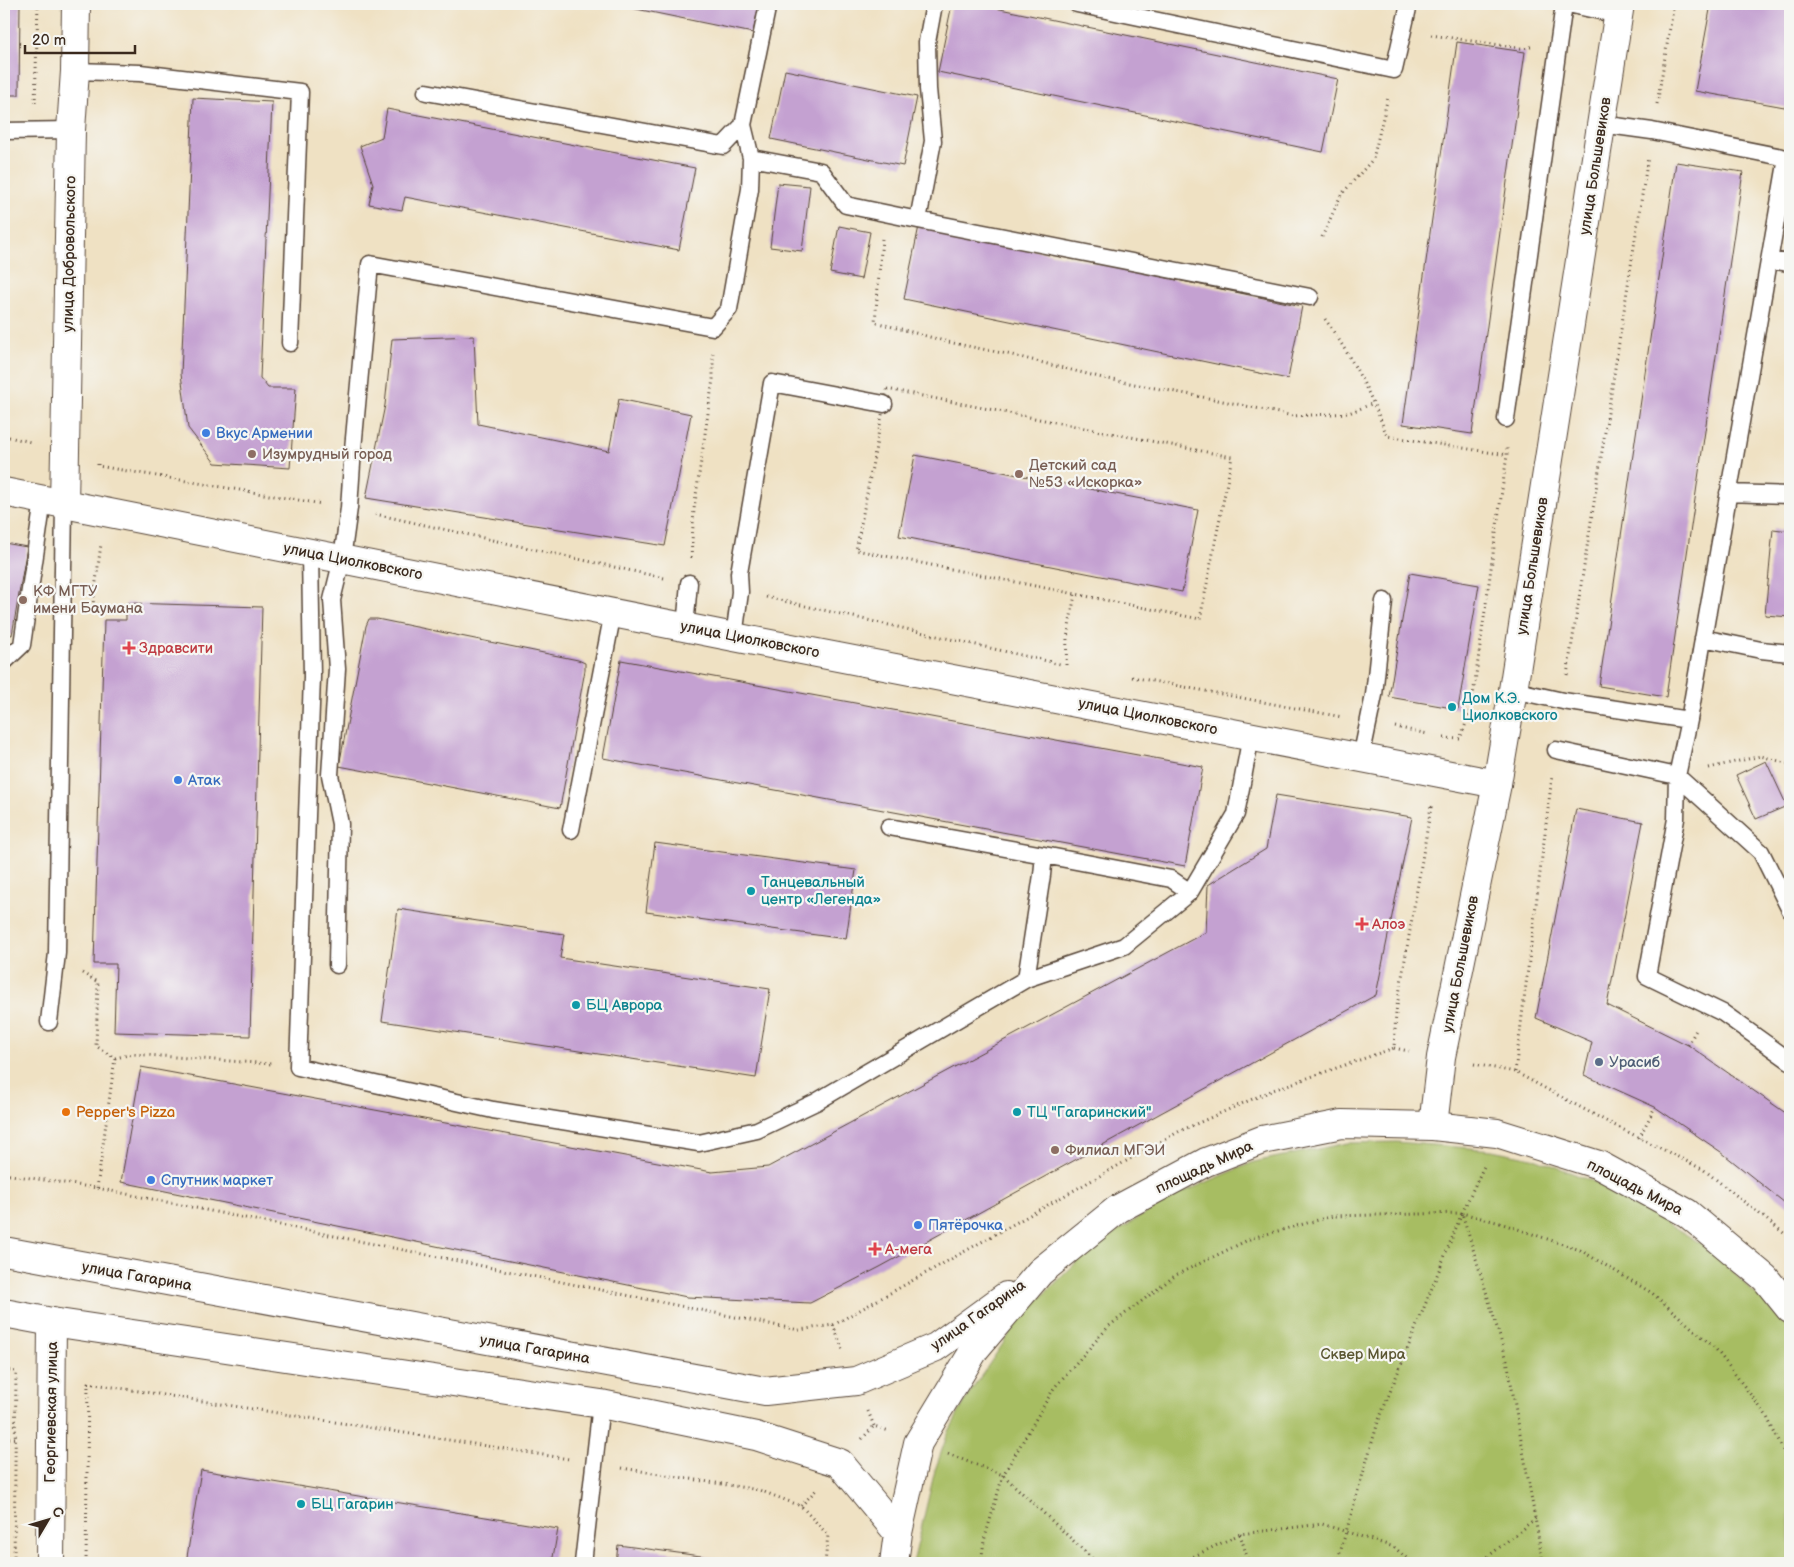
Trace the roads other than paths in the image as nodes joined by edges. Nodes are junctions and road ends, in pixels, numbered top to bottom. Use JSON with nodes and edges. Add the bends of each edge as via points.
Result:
{"nodes":[{"id":1,"x":76,"y":4,"type":"edge"},
{"id":2,"x":768,"y":4,"type":"edge"},
{"id":3,"x":934,"y":4,"type":"edge"},
{"id":4,"x":1076,"y":4,"type":"edge"},
{"id":5,"x":1409,"y":4,"type":"edge"},
{"id":6,"x":1566,"y":4,"type":"edge"},
{"id":7,"x":1619,"y":10,"type":"edge"},
{"id":8,"x":75,"y":71,"type":"junction"},
{"id":9,"x":426,"y":92,"type":"dead end"},
{"id":10,"x":1602,"y":124,"type":"junction"},
{"id":11,"x":743,"y":125,"type":"junction"},
{"id":12,"x":71,"y":130,"type":"junction"},
{"id":13,"x":4,"y":131,"type":"edge"},
{"id":14,"x":1789,"y":156,"type":"edge"},
{"id":15,"x":751,"y":158,"type":"junction"},
{"id":16,"x":918,"y":220,"type":"junction"},
{"id":17,"x":1769,"y":260,"type":"junction"},
{"id":18,"x":1790,"y":263,"type":"edge"},
{"id":19,"x":1310,"y":297,"type":"road end"},
{"id":20,"x":290,"y":343,"type":"dead end"},
{"id":21,"x":884,"y":404,"type":"road end"},
{"id":22,"x":1506,"y":419,"type":"road end"},
{"id":23,"x":4,"y":492,"type":"edge"},
{"id":24,"x":1728,"y":492,"type":"junction"},
{"id":25,"x":1790,"y":495,"type":"edge"},
{"id":26,"x":57,"y":512,"type":"junction"},
{"id":27,"x":310,"y":553,"type":"junction"},
{"id":28,"x":342,"y":559,"type":"junction"},
{"id":29,"x":689,"y":583,"type":"road end"},
{"id":30,"x":1384,"y":601,"type":"dead end"},
{"id":31,"x":613,"y":612,"type":"junction"},
{"id":32,"x":685,"y":627,"type":"junction"},
{"id":33,"x":734,"y":637,"type":"junction"},
{"id":34,"x":1703,"y":638,"type":"junction"},
{"id":35,"x":1790,"y":653,"type":"edge"},
{"id":36,"x":4,"y":662,"type":"edge"},
{"id":37,"x":1512,"y":690,"type":"junction"},
{"id":38,"x":1689,"y":720,"type":"junction"},
{"id":39,"x":1251,"y":736,"type":"junction"},
{"id":40,"x":1556,"y":750,"type":"road end"},
{"id":41,"x":1361,"y":758,"type":"junction"},
{"id":42,"x":1677,"y":776,"type":"junction"},
{"id":43,"x":1497,"y":784,"type":"junction"},
{"id":44,"x":889,"y":828,"type":"dead end"},
{"id":45,"x":571,"y":830,"type":"dead end"},
{"id":46,"x":1044,"y":855,"type":"junction"},
{"id":47,"x":1190,"y":892,"type":"junction"},
{"id":48,"x":1790,"y":910,"type":"edge"},
{"id":49,"x":337,"y":965,"type":"dead end"},
{"id":50,"x":1026,"y":980,"type":"junction"},
{"id":51,"x":48,"y":1022,"type":"dead end"},
{"id":52,"x":1790,"y":1061,"type":"edge"},
{"id":53,"x":1433,"y":1126,"type":"junction"},
{"id":54,"x":4,"y":1251,"type":"edge"},
{"id":55,"x":1040,"y":1272,"type":"junction"},
{"id":56,"x":1787,"y":1296,"type":"edge"},
{"id":57,"x":4,"y":1313,"type":"edge"},
{"id":58,"x":52,"y":1322,"type":"junction"},
{"id":59,"x":600,"y":1404,"type":"junction"},
{"id":60,"x":898,"y":1533,"type":"junction"},
{"id":61,"x":50,"y":1563,"type":"edge"},
{"id":62,"x":583,"y":1563,"type":"edge"},
{"id":63,"x":894,"y":1563,"type":"edge"}],
"edges":[{"from":1,"to":8,"type":"street","name":"улица Добровольского"},
{"from":2,"to":11,"type":"lane"},
{"from":3,"to":16,"type":"lane","via":[[927,42],[933,141]]},
{"from":4,"to":5,"type":"lane","via":[[1394,70]]},
{"from":6,"to":7,"type":"lane"},
{"from":6,"to":22,"type":"lane"},
{"from":7,"to":10,"type":"street","name":"улица Большевиков"},
{"from":8,"to":12,"type":"street","name":"улица Добровольского"},
{"from":8,"to":20,"type":"lane","via":[[140,73],[300,92]]},
{"from":9,"to":11,"type":"lane","via":[[723,146]]},
{"from":10,"to":14,"type":"lane"},
{"from":10,"to":37,"type":"street","name":"улица Большевиков"},
{"from":11,"to":15,"type":"lane"},
{"from":12,"to":13,"type":"lane"},
{"from":12,"to":26,"type":"street","name":"улица Добровольского"},
{"from":14,"to":17,"type":"lane"},
{"from":15,"to":16,"type":"lane","via":[[821,171],[846,205]]},
{"from":15,"to":28,"type":"lane","via":[[750,189],[730,308],[713,327],[370,264]]},
{"from":16,"to":19,"type":"lane"},
{"from":17,"to":18,"type":"lane"},
{"from":17,"to":24,"type":"lane"},
{"from":21,"to":33,"type":"lane","via":[[772,383],[739,573]]},
{"from":23,"to":26,"type":"street","name":"улица Циолковского"},
{"from":24,"to":25,"type":"lane"},
{"from":24,"to":34,"type":"lane"},
{"from":26,"to":27,"type":"street","name":"улица Циолковского"},
{"from":26,"to":36,"type":"lane","via":[[22,645]]},
{"from":26,"to":51,"type":"lane","via":[[57,953]]},
{"from":27,"to":28,"type":"street","name":"улица Циолковского"},
{"from":27,"to":50,"type":"lane","via":[[312,677],[298,1067],[493,1110],[699,1143],[757,1130],[816,1102]]},
{"from":28,"to":31,"type":"street","name":"улица Циолковского"},
{"from":28,"to":49,"type":"lane","via":[[332,600],[337,669],[330,775],[340,824]]},
{"from":29,"to":32,"type":"lane"},
{"from":30,"to":41,"type":"lane","via":[[1374,695]]},
{"from":31,"to":32,"type":"street","name":"улица Циолковского"},
{"from":31,"to":45,"type":"lane"},
{"from":32,"to":33,"type":"street","name":"улица Циолковского"},
{"from":33,"to":39,"type":"street","name":"улица Циолковского"},
{"from":34,"to":35,"type":"lane"},
{"from":34,"to":38,"type":"lane"},
{"from":37,"to":38,"type":"lane"},
{"from":37,"to":43,"type":"street","name":"улица Большевиков"},
{"from":38,"to":42,"type":"lane"},
{"from":39,"to":41,"type":"street","name":"улица Циолковского"},
{"from":39,"to":47,"type":"lane","via":[[1236,814]]},
{"from":40,"to":42,"type":"lane"},
{"from":41,"to":43,"type":"street","name":"улица Циолковского"},
{"from":42,"to":48,"type":"lane","via":[[1761,852]]},
{"from":42,"to":52,"type":"lane","via":[[1676,819],[1647,976],[1723,1013]]},
{"from":43,"to":53,"type":"street","name":"улица Большевиков","via":[[1441,1057]]},
{"from":44,"to":46,"type":"lane"},
{"from":46,"to":47,"type":"lane","via":[[1171,880]]},
{"from":46,"to":50,"type":"lane"},
{"from":47,"to":50,"type":"lane","via":[[1124,946]]},
{"from":53,"to":55,"type":"street","name":"площадь Мира","via":[[1342,1124],[1262,1140],[1206,1162],[1118,1209]]},
{"from":53,"to":56,"type":"street","name":"площадь Мира","via":[[1497,1133],[1599,1165],[1688,1213]]},
{"from":54,"to":55,"type":"street","name":"улица Гагарина","via":[[765,1391],[856,1381],[936,1347]]},
{"from":55,"to":60,"type":"street","name":"площадь Мира","via":[[976,1349],[918,1443]]},
{"from":57,"to":58,"type":"street"},
{"from":58,"to":59,"type":"street"},
{"from":58,"to":61,"type":"street","name":"Георгиевская улица"},
{"from":59,"to":60,"type":"street","via":[[756,1436],[840,1463]]},
{"from":59,"to":62,"type":"lane"},
{"from":60,"to":63,"type":"street","name":"площадь Мира"}]}
